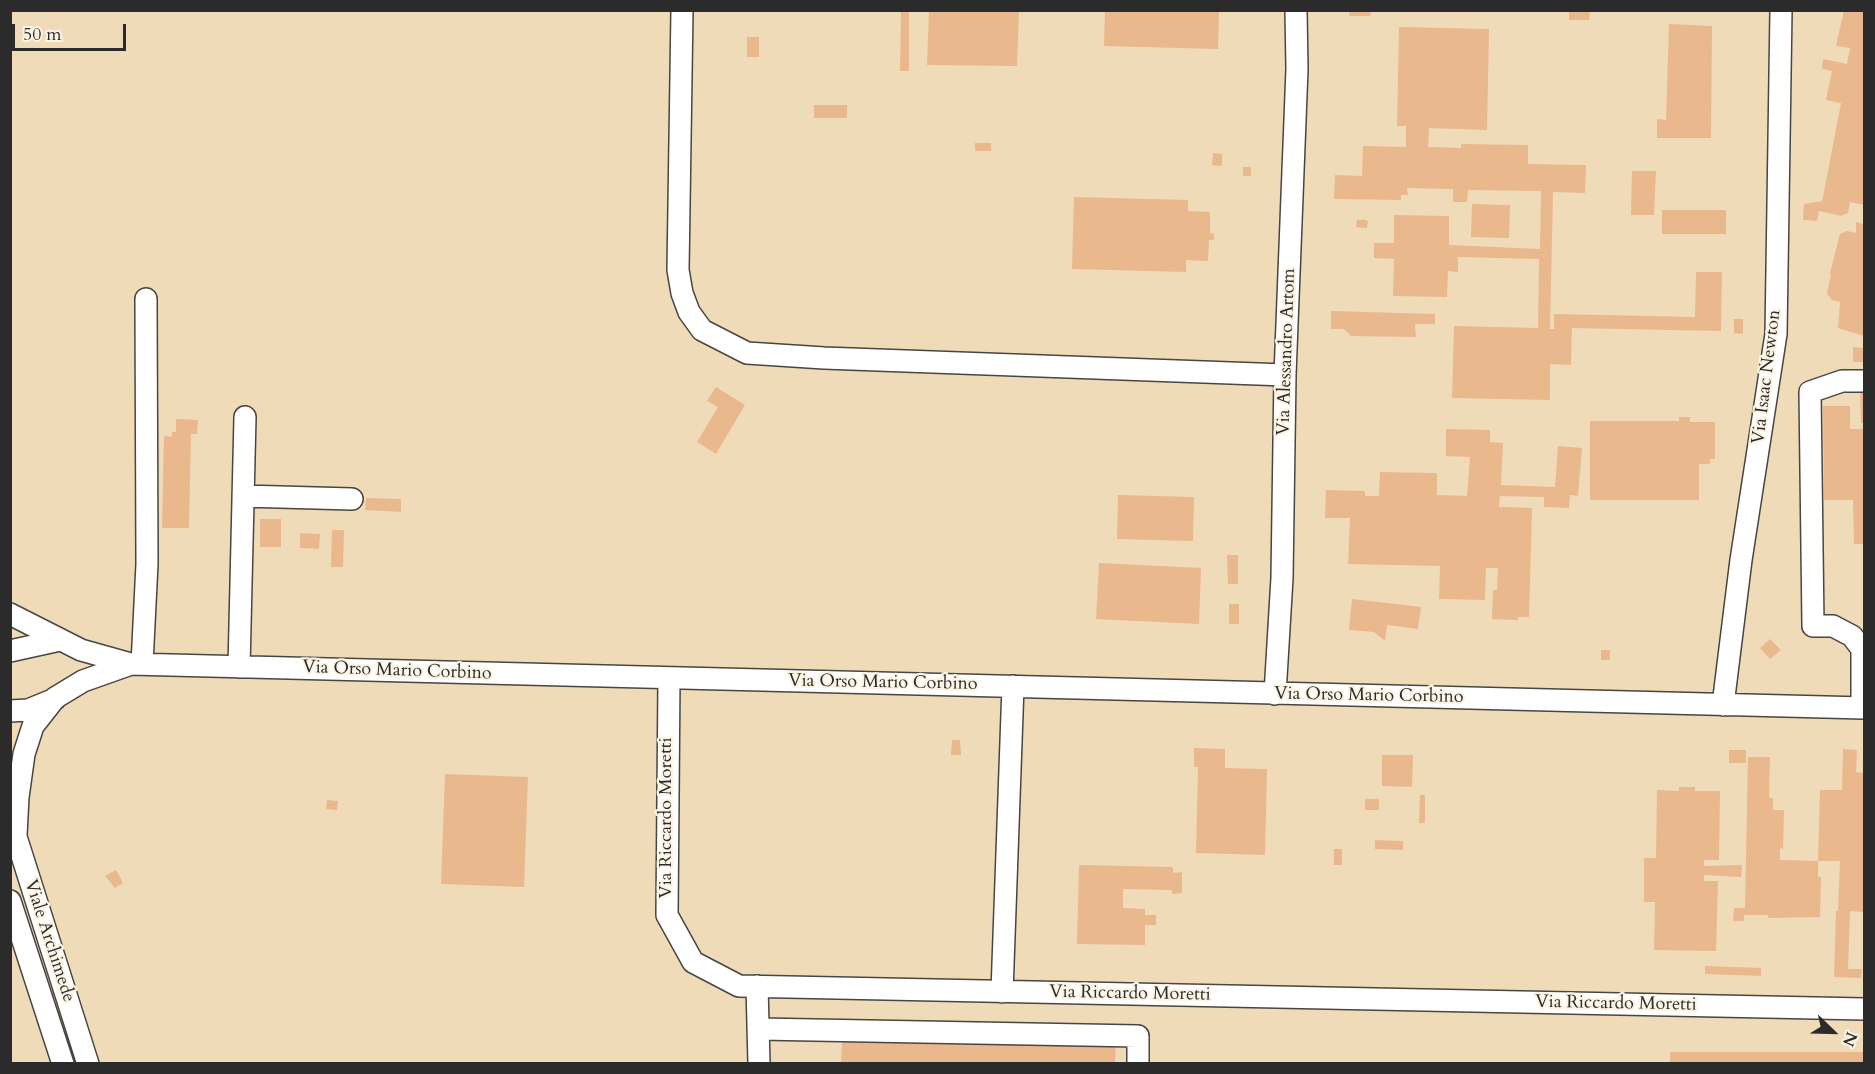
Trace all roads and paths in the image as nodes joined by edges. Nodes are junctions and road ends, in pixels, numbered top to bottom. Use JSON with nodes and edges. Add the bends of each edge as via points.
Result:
{"nodes":[{"id":1,"x":682,"y":10,"type":"edge"},
{"id":2,"x":1296,"y":10,"type":"edge"},
{"id":3,"x":1781,"y":10,"type":"edge"},
{"id":4,"x":146,"y":300,"type":"dead end"},
{"id":5,"x":1285,"y":375,"type":"junction"},
{"id":6,"x":1864,"y":381,"type":"edge"},
{"id":7,"x":245,"y":417,"type":"dead end"},
{"id":8,"x":243,"y":496,"type":"junction"},
{"id":9,"x":352,"y":499,"type":"dead end"},
{"id":10,"x":10,"y":614,"type":"edge"},
{"id":11,"x":60,"y":640,"type":"junction"},
{"id":12,"x":1863,"y":649,"type":"edge"},
{"id":13,"x":10,"y":651,"type":"edge"},
{"id":14,"x":136,"y":664,"type":"junction"},
{"id":15,"x":239,"y":667,"type":"junction"},
{"id":16,"x":669,"y":678,"type":"junction"},
{"id":17,"x":1013,"y":687,"type":"junction"},
{"id":18,"x":1275,"y":693,"type":"junction"},
{"id":19,"x":55,"y":699,"type":"junction"},
{"id":20,"x":1723,"y":705,"type":"junction"},
{"id":21,"x":1863,"y":708,"type":"edge"},
{"id":22,"x":10,"y":711,"type":"edge"},
{"id":23,"x":13,"y":826,"type":"edge"},
{"id":24,"x":10,"y":901,"type":"edge"},
{"id":25,"x":757,"y":986,"type":"junction"},
{"id":26,"x":1002,"y":992,"type":"junction"},
{"id":27,"x":1864,"y":1009,"type":"edge"},
{"id":28,"x":760,"y":1029,"type":"junction"},
{"id":29,"x":63,"y":1064,"type":"edge"},
{"id":30,"x":88,"y":1064,"type":"edge"},
{"id":31,"x":759,"y":1064,"type":"edge"},
{"id":32,"x":1138,"y":1064,"type":"edge"}],
"edges":[{"from":1,"to":5,"type":"street","via":[[678,270],[689,312],[702,330],[747,353]]},
{"from":2,"to":5,"type":"street","name":"Via Alessandro Artom"},
{"from":3,"to":20,"type":"street","name":"Via Isaac Newton","via":[[1776,334]]},
{"from":4,"to":14,"type":"street","via":[[147,564]]},
{"from":5,"to":18,"type":"street","name":"Via Alessandro Artom","via":[[1282,578]]},
{"from":6,"to":12,"type":"street","via":[[1842,381],[1810,392],[1813,626],[1833,626],[1852,636]]},
{"from":7,"to":8,"type":"street"},
{"from":8,"to":9,"type":"street"},
{"from":8,"to":15,"type":"street"},
{"from":10,"to":11,"type":"street"},
{"from":11,"to":13,"type":"street"},
{"from":11,"to":14,"type":"street","via":[[81,650]]},
{"from":12,"to":21,"type":"street"},
{"from":14,"to":15,"type":"street","name":"Via Orso Mario Corbino"},
{"from":14,"to":19,"type":"street","name":"Via Orso Mario Corbino","via":[[83,681]]},
{"from":15,"to":16,"type":"street","name":"Via Orso Mario Corbino"},
{"from":16,"to":17,"type":"street","name":"Via Orso Mario Corbino"},
{"from":16,"to":25,"type":"street","name":"Via Riccardo Moretti","via":[[666,915],[693,962],[739,986]]},
{"from":17,"to":18,"type":"street","name":"Via Orso Mario Corbino"},
{"from":17,"to":26,"type":"street"},
{"from":18,"to":20,"type":"street","name":"Via Orso Mario Corbino"},
{"from":19,"to":22,"type":"street","via":[[28,710]]},
{"from":19,"to":23,"type":"street","name":"Via Orso Mario Corbino","via":[[33,726],[24,754]]},
{"from":20,"to":21,"type":"street","name":"Via Orso Mario Corbino"},
{"from":23,"to":30,"type":"street","name":"Viale Archimede"},
{"from":24,"to":29,"type":"street","name":"Viale Archimede"},
{"from":25,"to":26,"type":"street","name":"Via Riccardo Moretti"},
{"from":25,"to":28,"type":"street"},
{"from":26,"to":27,"type":"street","name":"Via Riccardo Moretti"},
{"from":28,"to":31,"type":"street"},
{"from":28,"to":32,"type":"street","via":[[1138,1036]]}]}
